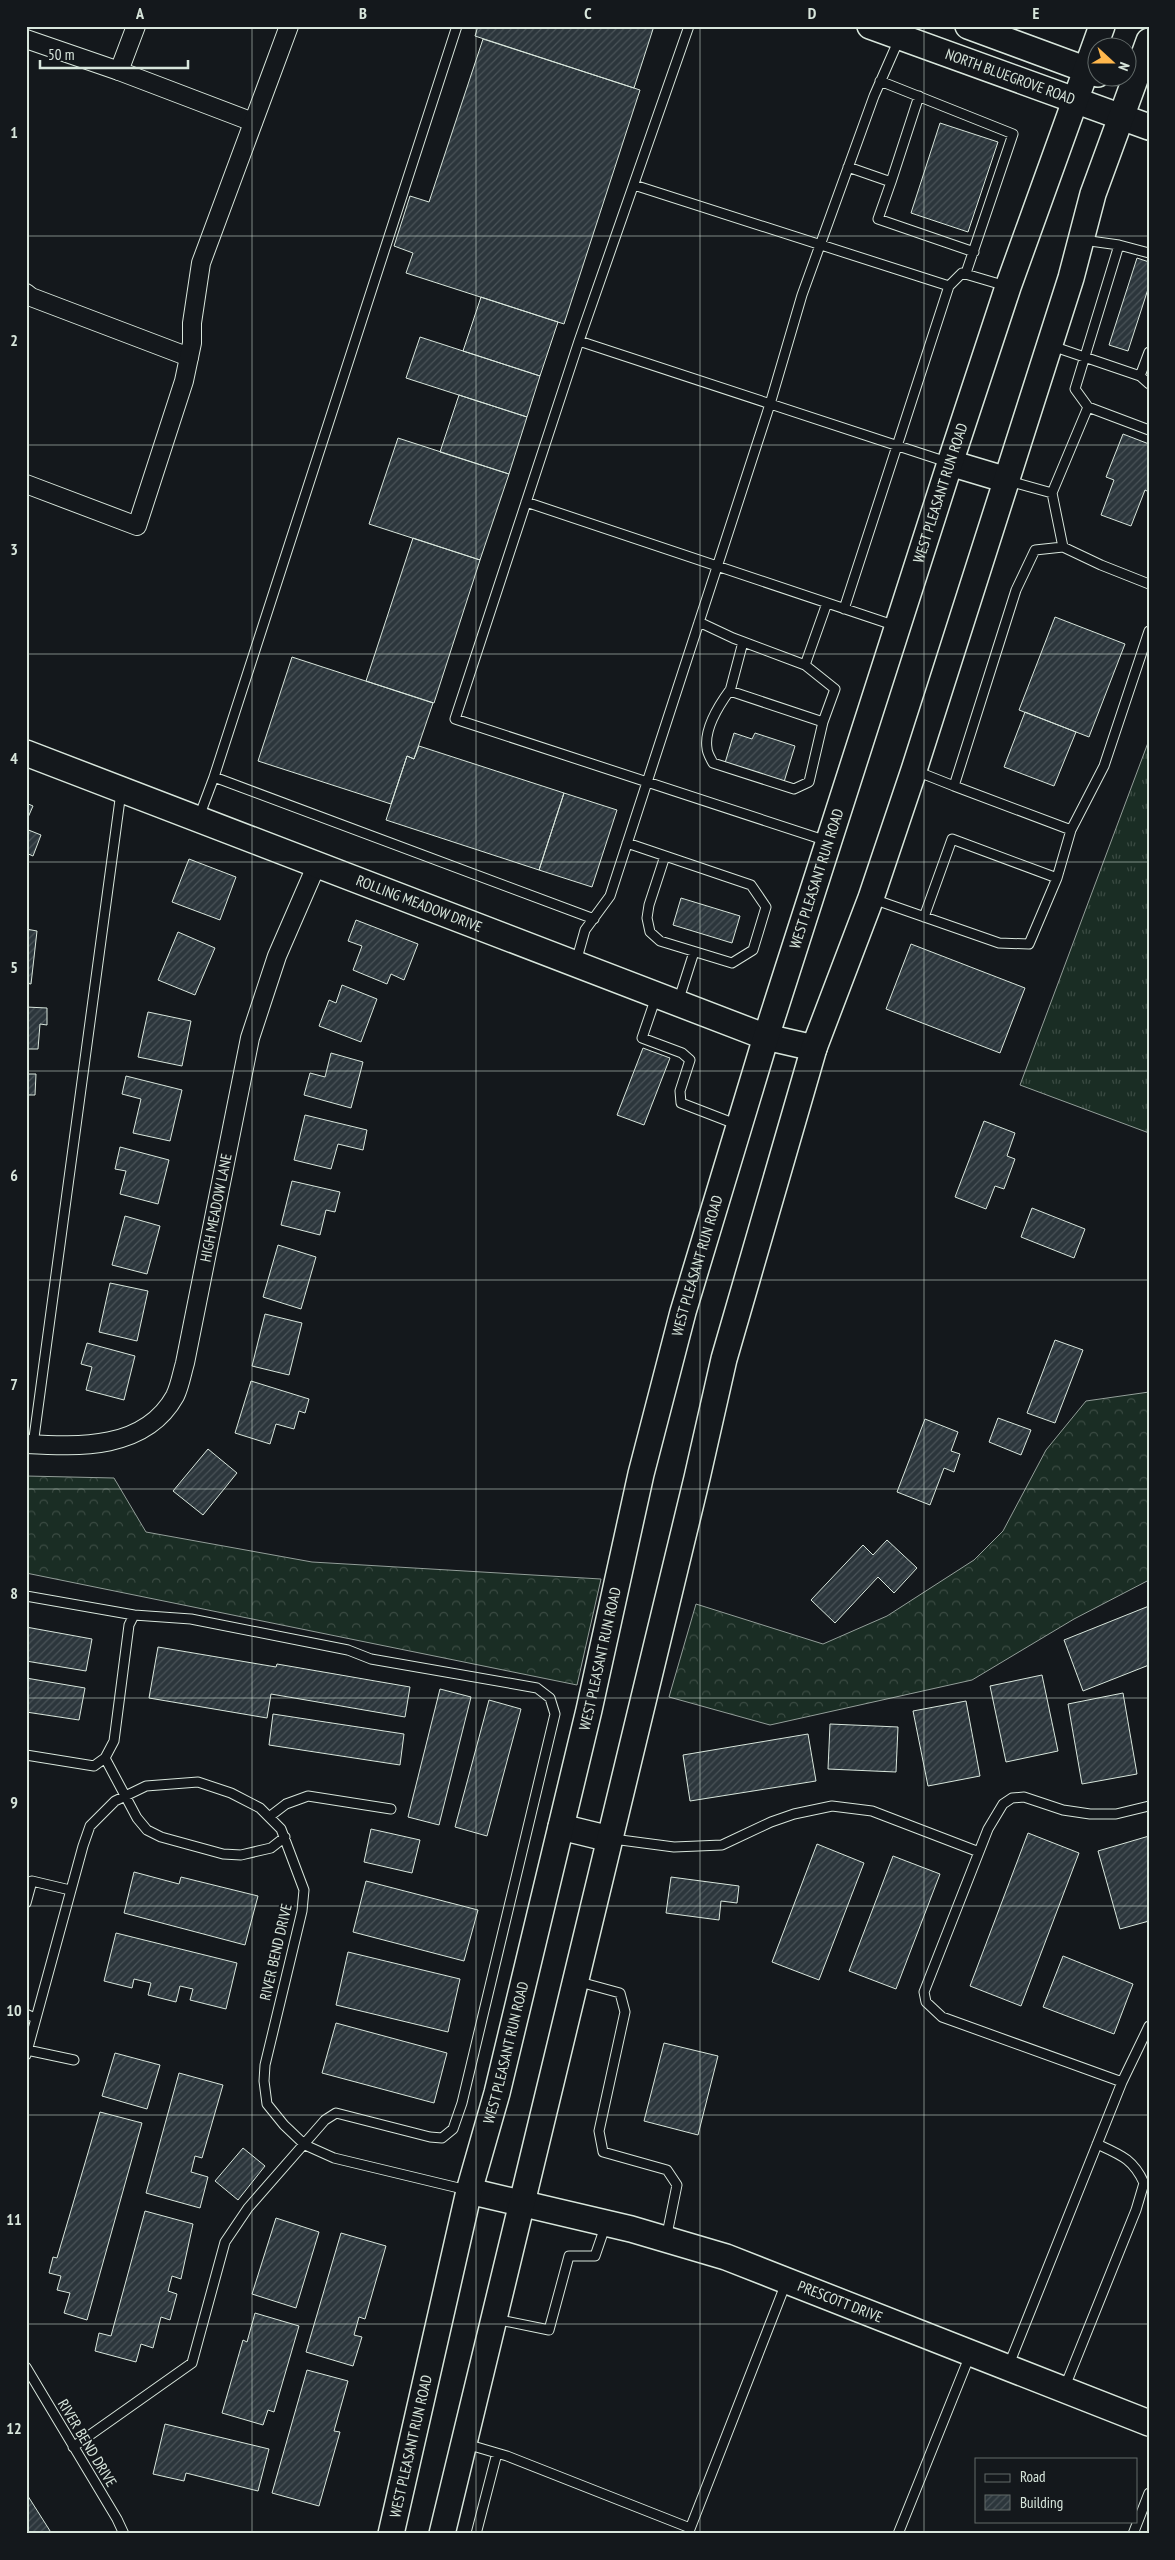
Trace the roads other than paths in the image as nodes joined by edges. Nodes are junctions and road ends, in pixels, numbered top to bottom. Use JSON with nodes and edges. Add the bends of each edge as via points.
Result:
{"nodes":[{"id":1,"x":136,"y":26,"type":"edge"},
{"id":2,"x":290,"y":26,"type":"edge"},
{"id":3,"x":456,"y":26,"type":"edge"},
{"id":4,"x":689,"y":26,"type":"edge"},
{"id":5,"x":870,"y":26,"type":"edge"},
{"id":6,"x":972,"y":27,"type":"edge"},
{"id":7,"x":900,"y":37,"type":"junction"},
{"id":8,"x":26,"y":39,"type":"edge"},
{"id":9,"x":1149,"y":41,"type":"edge"},
{"id":10,"x":119,"y":71,"type":"junction"},
{"id":11,"x":1088,"y":71,"type":"edge"},
{"id":12,"x":880,"y":81,"type":"junction"},
{"id":13,"x":1088,"y":85,"type":"edge"},
{"id":14,"x":1140,"y":89,"type":"edge"},
{"id":15,"x":919,"y":96,"type":"junction"},
{"id":16,"x":1075,"y":102,"type":"junction"},
{"id":17,"x":1120,"y":117,"type":"junction"},
{"id":18,"x":253,"y":122,"type":"junction"},
{"id":19,"x":1149,"y":127,"type":"edge"},
{"id":20,"x":848,"y":168,"type":"junction"},
{"id":21,"x":891,"y":182,"type":"junction"},
{"id":22,"x":634,"y":185,"type":"junction"},
{"id":23,"x":1083,"y":240,"type":"junction"},
{"id":24,"x":820,"y":245,"type":"junction"},
{"id":25,"x":1119,"y":245,"type":"junction"},
{"id":26,"x":974,"y":252,"type":"junction"},
{"id":27,"x":1149,"y":253,"type":"edge"},
{"id":28,"x":966,"y":273,"type":"junction"},
{"id":29,"x":950,"y":286,"type":"junction"},
{"id":30,"x":1008,"y":287,"type":"junction"},
{"id":31,"x":28,"y":300,"type":"edge"},
{"id":32,"x":579,"y":341,"type":"junction"},
{"id":33,"x":1050,"y":345,"type":"junction"},
{"id":34,"x":1149,"y":352,"type":"edge"},
{"id":35,"x":1084,"y":355,"type":"junction"},
{"id":36,"x":189,"y":357,"type":"junction"},
{"id":37,"x":1140,"y":376,"type":"junction"},
{"id":38,"x":1149,"y":384,"type":"edge"},
{"id":39,"x":770,"y":404,"type":"junction"},
{"id":40,"x":1088,"y":408,"type":"junction"},
{"id":41,"x":1149,"y":430,"type":"edge"},
{"id":42,"x":899,"y":446,"type":"junction"},
{"id":43,"x":950,"y":463,"type":"junction"},
{"id":44,"x":1007,"y":480,"type":"junction"},
{"id":45,"x":26,"y":484,"type":"edge"},
{"id":46,"x":1052,"y":493,"type":"junction"},
{"id":47,"x":526,"y":502,"type":"junction"},
{"id":48,"x":1063,"y":546,"type":"junction"},
{"id":49,"x":717,"y":566,"type":"junction"},
{"id":50,"x":1149,"y":584,"type":"edge"},
{"id":51,"x":827,"y":603,"type":"junction"},
{"id":52,"x":844,"y":609,"type":"junction"},
{"id":53,"x":699,"y":622,"type":"junction"},
{"id":54,"x":898,"y":627,"type":"junction"},
{"id":55,"x":1149,"y":632,"type":"edge"},
{"id":56,"x":743,"y":642,"type":"junction"},
{"id":57,"x":805,"y":665,"type":"junction"},
{"id":58,"x":730,"y":690,"type":"junction"},
{"id":59,"x":824,"y":722,"type":"junction"},
{"id":60,"x":26,"y":753,"type":"edge"},
{"id":61,"x":914,"y":770,"type":"junction"},
{"id":62,"x":214,"y":777,"type":"junction"},
{"id":63,"x":646,"y":783,"type":"junction"},
{"id":64,"x":954,"y":786,"type":"junction"},
{"id":65,"x":122,"y":789,"type":"junction"},
{"id":66,"x":198,"y":819,"type":"junction"},
{"id":67,"x":1071,"y":830,"type":"junction"},
{"id":68,"x":830,"y":842,"type":"junction"},
{"id":69,"x":627,"y":843,"type":"junction"},
{"id":70,"x":665,"y":856,"type":"junction"},
{"id":71,"x":317,"y":864,"type":"junction"},
{"id":72,"x":1057,"y":878,"type":"junction"},
{"id":73,"x":871,"y":898,"type":"junction"},
{"id":74,"x":924,"y":917,"type":"junction"},
{"id":75,"x":594,"y":919,"type":"junction"},
{"id":76,"x":694,"y":952,"type":"junction"},
{"id":77,"x":576,"y":964,"type":"junction"},
{"id":78,"x":667,"y":999,"type":"junction"},
{"id":79,"x":766,"y":1037,"type":"junction"},
{"id":80,"x":814,"y":1048,"type":"junction"},
{"id":81,"x":739,"y":1126,"type":"junction"},
{"id":82,"x":30,"y":1445,"type":"edge"},
{"id":83,"x":26,"y":1596,"type":"edge"},
{"id":84,"x":134,"y":1615,"type":"junction"},
{"id":85,"x":26,"y":1755,"type":"edge"},
{"id":86,"x":105,"y":1758,"type":"junction"},
{"id":87,"x":127,"y":1796,"type":"junction"},
{"id":88,"x":1149,"y":1806,"type":"edge"},
{"id":89,"x":391,"y":1809,"type":"dead end"},
{"id":90,"x":269,"y":1817,"type":"junction"},
{"id":91,"x":561,"y":1827,"type":"junction"},
{"id":92,"x":285,"y":1837,"type":"junction"},
{"id":93,"x":610,"y":1839,"type":"junction"},
{"id":94,"x":979,"y":1852,"type":"junction"},
{"id":95,"x":70,"y":1890,"type":"junction"},
{"id":96,"x":26,"y":1903,"type":"edge"},
{"id":97,"x":576,"y":1981,"type":"junction"},
{"id":98,"x":26,"y":2014,"type":"edge"},
{"id":99,"x":35,"y":2018,"type":"junction"},
{"id":100,"x":1149,"y":2026,"type":"edge"},
{"id":101,"x":27,"y":2053,"type":"edge"},
{"id":102,"x":74,"y":2060,"type":"dead end"},
{"id":103,"x":1122,"y":2082,"type":"junction"},
{"id":104,"x":1097,"y":2144,"type":"junction"},
{"id":105,"x":305,"y":2145,"type":"junction"},
{"id":106,"x":470,"y":2191,"type":"junction"},
{"id":107,"x":522,"y":2203,"type":"junction"},
{"id":108,"x":607,"y":2224,"type":"junction"},
{"id":109,"x":666,"y":2240,"type":"junction"},
{"id":110,"x":787,"y":2280,"type":"junction"},
{"id":111,"x":494,"y":2319,"type":"junction"},
{"id":112,"x":971,"y":2353,"type":"junction"},
{"id":113,"x":26,"y":2367,"type":"edge"},
{"id":114,"x":1008,"y":2367,"type":"junction"},
{"id":115,"x":1064,"y":2390,"type":"junction"},
{"id":116,"x":1149,"y":2423,"type":"edge"},
{"id":117,"x":464,"y":2443,"type":"junction"},
{"id":118,"x":73,"y":2446,"type":"junction"},
{"id":119,"x":498,"y":2453,"type":"junction"},
{"id":120,"x":1149,"y":2493,"type":"edge"},
{"id":121,"x":1138,"y":2521,"type":"edge"},
{"id":122,"x":1138,"y":2522,"type":"edge"},
{"id":123,"x":689,"y":2531,"type":"edge"},
{"id":124,"x":124,"y":2534,"type":"edge"},
{"id":125,"x":390,"y":2534,"type":"edge"},
{"id":126,"x":442,"y":2534,"type":"edge"},
{"id":127,"x":476,"y":2534,"type":"edge"},
{"id":128,"x":898,"y":2534,"type":"edge"},
{"id":129,"x":1133,"y":2534,"type":"edge"}],
"edges":[{"from":1,"to":10,"type":"street"},
{"from":2,"to":18,"type":"street"},
{"from":3,"to":62,"type":"lane"},
{"from":4,"to":22,"type":"lane"},
{"from":5,"to":7,"type":"main road","name":"NORTH BLUEGROVE ROAD"},
{"from":6,"to":11,"type":"main road"},
{"from":7,"to":12,"type":"lane"},
{"from":7,"to":16,"type":"main road","name":"NORTH BLUEGROVE ROAD"},
{"from":8,"to":10,"type":"street"},
{"from":9,"to":14,"type":"main road"},
{"from":10,"to":18,"type":"street"},
{"from":12,"to":15,"type":"lane"},
{"from":12,"to":20,"type":"lane"},
{"from":13,"to":16,"type":"main road","name":"WEST PLEASANT RUN ROAD"},
{"from":14,"to":17,"type":"main road"},
{"from":15,"to":21,"type":"lane"},
{"from":15,"to":26,"type":"lane","via":[[1013,134]]},
{"from":16,"to":17,"type":"main road","name":"NORTH BLUEGROVE ROAD"},
{"from":16,"to":30,"type":"main road","name":"WEST PLEASANT RUN ROAD"},
{"from":17,"to":19,"type":"main road","name":"NORTH BLUEGROVE ROAD"},
{"from":17,"to":23,"type":"main road","via":[[1093,194]]},
{"from":18,"to":36,"type":"street","via":[[200,263]]},
{"from":20,"to":21,"type":"lane"},
{"from":20,"to":24,"type":"lane"},
{"from":21,"to":26,"type":"lane","via":[[878,219]]},
{"from":22,"to":24,"type":"lane"},
{"from":22,"to":32,"type":"lane"},
{"from":23,"to":25,"type":"lane"},
{"from":23,"to":33,"type":"main road"},
{"from":24,"to":29,"type":"lane"},
{"from":24,"to":39,"type":"lane"},
{"from":25,"to":27,"type":"lane"},
{"from":25,"to":35,"type":"lane"},
{"from":26,"to":28,"type":"lane"},
{"from":28,"to":29,"type":"lane","via":[[958,275]]},
{"from":28,"to":30,"type":"lane"},
{"from":29,"to":42,"type":"lane"},
{"from":30,"to":43,"type":"main road","name":"WEST PLEASANT RUN ROAD"},
{"from":31,"to":36,"type":"street"},
{"from":32,"to":39,"type":"lane"},
{"from":32,"to":47,"type":"lane"},
{"from":33,"to":35,"type":"lane"},
{"from":33,"to":44,"type":"main road"},
{"from":34,"to":37,"type":"lane"},
{"from":35,"to":37,"type":"lane"},
{"from":35,"to":40,"type":"lane","via":[[1075,389]]},
{"from":36,"to":45,"type":"street","via":[[137,526]]},
{"from":37,"to":38,"type":"lane"},
{"from":39,"to":42,"type":"lane"},
{"from":39,"to":49,"type":"lane"},
{"from":40,"to":41,"type":"lane"},
{"from":40,"to":46,"type":"lane"},
{"from":42,"to":43,"type":"lane"},
{"from":42,"to":52,"type":"lane"},
{"from":43,"to":44,"type":"main road"},
{"from":43,"to":54,"type":"main road","name":"WEST PLEASANT RUN ROAD"},
{"from":44,"to":46,"type":"lane"},
{"from":44,"to":61,"type":"main road"},
{"from":46,"to":48,"type":"lane"},
{"from":47,"to":49,"type":"lane"},
{"from":47,"to":63,"type":"lane","via":[[455,720]]},
{"from":48,"to":50,"type":"lane"},
{"from":48,"to":64,"type":"lane","via":[[1034,550],[1016,590]]},
{"from":49,"to":51,"type":"lane"},
{"from":49,"to":53,"type":"lane"},
{"from":51,"to":52,"type":"lane"},
{"from":51,"to":57,"type":"lane"},
{"from":52,"to":54,"type":"lane"},
{"from":53,"to":56,"type":"lane"},
{"from":53,"to":63,"type":"lane"},
{"from":54,"to":68,"type":"main road","name":"WEST PLEASANT RUN ROAD"},
{"from":55,"to":67,"type":"lane","via":[[1104,766]]},
{"from":56,"to":57,"type":"lane"},
{"from":56,"to":58,"type":"lane"},
{"from":57,"to":59,"type":"lane","via":[[835,689]]},
{"from":58,"to":59,"type":"lane"},
{"from":58,"to":59,"type":"lane","via":[[718,707],[709,735],[706,749],[713,763],[794,788],[809,782]]},
{"from":60,"to":65,"type":"main road","name":"ROLLING MEADOW DRIVE"},
{"from":61,"to":64,"type":"lane"},
{"from":61,"to":73,"type":"main road"},
{"from":62,"to":66,"type":"lane"},
{"from":62,"to":75,"type":"lane"},
{"from":63,"to":68,"type":"lane"},
{"from":63,"to":69,"type":"lane"},
{"from":64,"to":67,"type":"lane"},
{"from":65,"to":66,"type":"main road","name":"ROLLING MEADOW DRIVE"},
{"from":65,"to":82,"type":"lane"},
{"from":66,"to":71,"type":"main road","name":"ROLLING MEADOW DRIVE"},
{"from":67,"to":72,"type":"lane"},
{"from":68,"to":79,"type":"main road","name":"WEST PLEASANT RUN ROAD"},
{"from":69,"to":70,"type":"lane"},
{"from":69,"to":75,"type":"lane","via":[[610,896]]},
{"from":70,"to":76,"type":"lane","via":[[649,905],[650,932],[660,941]]},
{"from":70,"to":76,"type":"lane","via":[[751,885],[766,907],[753,950],[732,963]]},
{"from":71,"to":77,"type":"main road","name":"ROLLING MEADOW DRIVE"},
{"from":71,"to":82,"type":"street","name":"HIGH MEADOW LANE","via":[[277,956],[250,1038],[186,1362],[175,1395],[158,1417],[116,1442],[74,1447]]},
{"from":72,"to":74,"type":"lane","via":[[1029,944],[999,943]]},
{"from":72,"to":74,"type":"lane","via":[[952,840]]},
{"from":73,"to":74,"type":"lane"},
{"from":73,"to":80,"type":"main road"},
{"from":75,"to":77,"type":"lane","via":[[585,930]]},
{"from":76,"to":78,"type":"lane"},
{"from":77,"to":78,"type":"main road","name":"ROLLING MEADOW DRIVE"},
{"from":78,"to":79,"type":"main road","name":"ROLLING MEADOW DRIVE"},
{"from":78,"to":81,"type":"lane","via":[[642,1038],[682,1053],[690,1060],[680,1091],[681,1103]]},
{"from":79,"to":80,"type":"main road","name":"ROLLING MEADOW DRIVE"},
{"from":79,"to":81,"type":"main road","name":"WEST PLEASANT RUN ROAD"},
{"from":80,"to":93,"type":"main road","via":[[724,1359]]},
{"from":81,"to":91,"type":"main road","name":"WEST PLEASANT RUN ROAD","via":[[682,1312],[641,1474]]},
{"from":83,"to":84,"type":"lane"},
{"from":84,"to":86,"type":"lane","via":[[129,1625],[114,1741]]},
{"from":84,"to":105,"type":"lane","via":[[192,1619],[348,1650],[370,1659],[537,1688],[550,1698],[555,1714],[462,2103],[453,2128],[442,2138],[430,2137],[336,2113],[325,2120]]},
{"from":85,"to":86,"type":"lane","via":[[94,1766]]},
{"from":86,"to":87,"type":"lane"},
{"from":87,"to":90,"type":"lane","name":"RIVER BEND DRIVE","via":[[146,1786],[198,1782],[231,1793],[260,1808]]},
{"from":87,"to":92,"type":"lane","via":[[137,1818],[147,1830],[222,1854],[261,1852]]},
{"from":87,"to":95,"type":"lane","name":"RIVER BEND DRIVE","via":[[115,1801],[90,1826]]},
{"from":88,"to":94,"type":"lane","via":[[1116,1814],[1090,1814],[1063,1810],[1024,1797],[1012,1798],[996,1813]]},
{"from":89,"to":90,"type":"lane","via":[[308,1796],[286,1804]]},
{"from":90,"to":92,"type":"lane","name":"RIVER BEND DRIVE"},
{"from":91,"to":93,"type":"main road"},
{"from":91,"to":106,"type":"main road","name":"WEST PLEASANT RUN ROAD"},
{"from":92,"to":105,"type":"lane","name":"RIVER BEND DRIVE","via":[[304,1890],[302,1911],[271,2032],[264,2081],[267,2104]]},
{"from":93,"to":94,"type":"lane","via":[[674,1847],[722,1845],[786,1817],[832,1806],[872,1811]]},
{"from":93,"to":97,"type":"main road"},
{"from":94,"to":103,"type":"lane","via":[[924,1992],[926,2002],[942,2017]]},
{"from":95,"to":96,"type":"lane","via":[[32,1881]]},
{"from":95,"to":99,"type":"lane","name":"RIVER BEND DRIVE"},
{"from":97,"to":107,"type":"main road"},
{"from":97,"to":109,"type":"lane","via":[[620,1993],[625,2012],[599,2131],[603,2152],[667,2170],[677,2185]]},
{"from":98,"to":99,"type":"lane"},
{"from":99,"to":101,"type":"lane","name":"RIVER BEND DRIVE"},
{"from":100,"to":103,"type":"lane"},
{"from":101,"to":102,"type":"lane"},
{"from":103,"to":104,"type":"lane"},
{"from":104,"to":114,"type":"lane"},
{"from":104,"to":115,"type":"lane","via":[[1124,2156],[1137,2167],[1144,2183]]},
{"from":105,"to":106,"type":"lane","name":"RIVER BEND DRIVE","via":[[334,2158]]},
{"from":105,"to":118,"type":"lane","via":[[248,2208],[225,2242],[192,2363]]},
{"from":106,"to":107,"type":"main road","name":"PRESCOTT DRIVE"},
{"from":106,"to":125,"type":"main road","name":"WEST PLEASANT RUN ROAD"},
{"from":107,"to":108,"type":"main road","name":"PRESCOTT DRIVE"},
{"from":107,"to":111,"type":"main road"},
{"from":108,"to":109,"type":"main road","name":"PRESCOTT DRIVE"},
{"from":108,"to":111,"type":"lane","via":[[596,2256],[569,2256],[549,2330]]},
{"from":109,"to":110,"type":"main road","name":"PRESCOTT DRIVE","via":[[726,2257]]},
{"from":110,"to":112,"type":"main road","name":"PRESCOTT DRIVE"},
{"from":110,"to":123,"type":"lane"},
{"from":111,"to":117,"type":"main road"},
{"from":112,"to":114,"type":"main road","name":"PRESCOTT DRIVE"},
{"from":112,"to":128,"type":"lane"},
{"from":113,"to":118,"type":"lane","name":"RIVER BEND DRIVE"},
{"from":114,"to":115,"type":"main road","name":"PRESCOTT DRIVE"},
{"from":115,"to":116,"type":"main road","name":"PRESCOTT DRIVE"},
{"from":117,"to":119,"type":"lane"},
{"from":117,"to":126,"type":"main road"},
{"from":118,"to":124,"type":"lane","name":"RIVER BEND DRIVE"},
{"from":119,"to":123,"type":"lane"},
{"from":119,"to":127,"type":"lane"},
{"from":120,"to":121,"type":"lane"},
{"from":122,"to":129,"type":"lane"}]}
